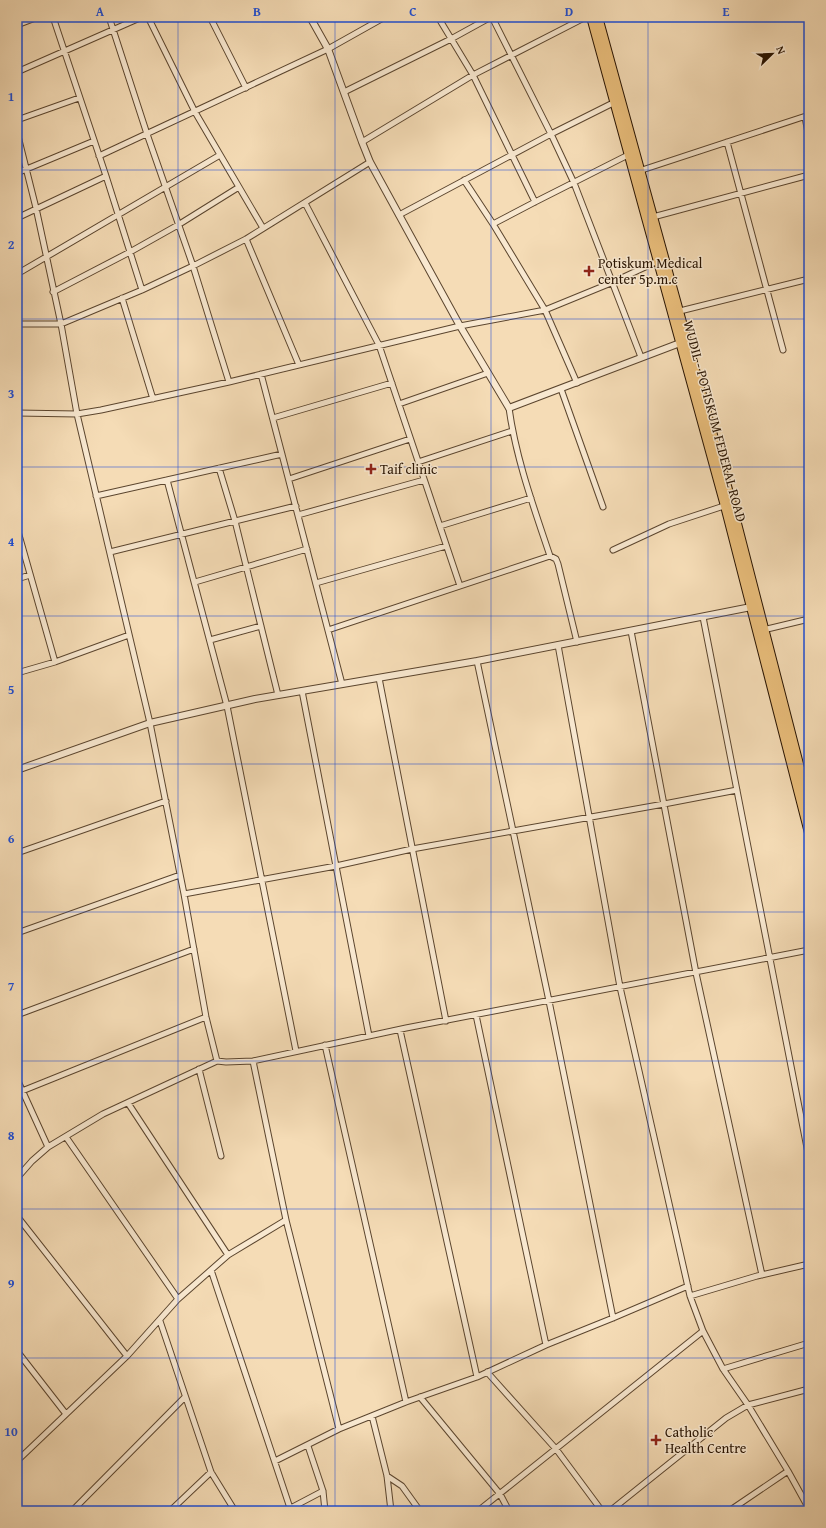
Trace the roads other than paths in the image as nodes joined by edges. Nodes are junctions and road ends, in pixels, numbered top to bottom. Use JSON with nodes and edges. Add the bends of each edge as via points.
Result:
{"nodes":[{"id":1,"x":38,"y":17,"type":"edge"},
{"id":2,"x":53,"y":17,"type":"edge"},
{"id":3,"x":109,"y":17,"type":"edge"},
{"id":4,"x":142,"y":17,"type":"edge"},
{"id":5,"x":148,"y":17,"type":"edge"},
{"id":6,"x":210,"y":17,"type":"edge"},
{"id":7,"x":310,"y":17,"type":"edge"},
{"id":8,"x":385,"y":17,"type":"edge"},
{"id":9,"x":438,"y":17,"type":"edge"},
{"id":10,"x":491,"y":17,"type":"edge"},
{"id":11,"x":586,"y":17,"type":"edge"},
{"id":12,"x":591,"y":17,"type":"edge"},
{"id":13,"x":598,"y":17,"type":"edge"},
{"id":14,"x":17,"y":25,"type":"edge"},
{"id":15,"x":113,"y":29,"type":"junction"},
{"id":16,"x":451,"y":39,"type":"junction"},
{"id":17,"x":328,"y":49,"type":"junction"},
{"id":18,"x":64,"y":52,"type":"junction"},
{"id":19,"x":510,"y":55,"type":"junction"},
{"id":20,"x":17,"y":72,"type":"edge"},
{"id":21,"x":473,"y":75,"type":"junction"},
{"id":22,"x":246,"y":88,"type":"junction"},
{"id":23,"x":344,"y":92,"type":"junction"},
{"id":24,"x":80,"y":98,"type":"junction"},
{"id":25,"x":615,"y":102,"type":"junction"},
{"id":26,"x":195,"y":112,"type":"junction"},
{"id":27,"x":807,"y":116,"type":"edge"},
{"id":28,"x":17,"y":120,"type":"edge"},
{"id":29,"x":17,"y":132,"type":"edge"},
{"id":30,"x":147,"y":134,"type":"junction"},
{"id":31,"x":551,"y":134,"type":"junction"},
{"id":32,"x":809,"y":138,"type":"edge"},
{"id":33,"x":94,"y":141,"type":"junction"},
{"id":34,"x":362,"y":142,"type":"junction"},
{"id":35,"x":727,"y":142,"type":"junction"},
{"id":36,"x":220,"y":155,"type":"junction"},
{"id":37,"x":512,"y":155,"type":"junction"},
{"id":38,"x":628,"y":155,"type":"junction"},
{"id":39,"x":99,"y":156,"type":"junction"},
{"id":40,"x":370,"y":162,"type":"junction"},
{"id":41,"x":26,"y":169,"type":"junction"},
{"id":42,"x":638,"y":172,"type":"junction"},
{"id":43,"x":17,"y":173,"type":"edge"},
{"id":44,"x":809,"y":175,"type":"edge"},
{"id":45,"x":106,"y":176,"type":"junction"},
{"id":46,"x":464,"y":180,"type":"junction"},
{"id":47,"x":574,"y":183,"type":"junction"},
{"id":48,"x":165,"y":187,"type":"junction"},
{"id":49,"x":239,"y":187,"type":"junction"},
{"id":50,"x":740,"y":193,"type":"junction"},
{"id":51,"x":535,"y":202,"type":"junction"},
{"id":52,"x":305,"y":203,"type":"junction"},
{"id":53,"x":36,"y":208,"type":"junction"},
{"id":54,"x":118,"y":214,"type":"junction"},
{"id":55,"x":399,"y":215,"type":"junction"},
{"id":56,"x":653,"y":217,"type":"junction"},
{"id":57,"x":17,"y":218,"type":"edge"},
{"id":58,"x":493,"y":224,"type":"junction"},
{"id":59,"x":178,"y":225,"type":"junction"},
{"id":60,"x":262,"y":228,"type":"junction"},
{"id":61,"x":246,"y":239,"type":"junction"},
{"id":62,"x":130,"y":252,"type":"junction"},
{"id":63,"x":46,"y":257,"type":"junction"},
{"id":64,"x":658,"y":261,"type":"junction"},
{"id":65,"x":193,"y":266,"type":"junction"},
{"id":66,"x":17,"y":274,"type":"edge"},
{"id":67,"x":809,"y":279,"type":"edge"},
{"id":68,"x":611,"y":283,"type":"junction"},
{"id":69,"x":767,"y":289,"type":"junction"},
{"id":70,"x":142,"y":290,"type":"junction"},
{"id":71,"x":54,"y":292,"type":"junction"},
{"id":72,"x":122,"y":298,"type":"junction"},
{"id":73,"x":545,"y":310,"type":"junction"},
{"id":74,"x":680,"y":311,"type":"junction"},
{"id":75,"x":17,"y":324,"type":"edge"},
{"id":76,"x":61,"y":324,"type":"junction"},
{"id":77,"x":460,"y":326,"type":"junction"},
{"id":78,"x":680,"y":343,"type":"junction"},
{"id":79,"x":379,"y":345,"type":"junction"},
{"id":80,"x":783,"y":350,"type":"dead end"},
{"id":81,"x":641,"y":357,"type":"junction"},
{"id":82,"x":299,"y":365,"type":"junction"},
{"id":83,"x":488,"y":373,"type":"junction"},
{"id":84,"x":261,"y":374,"type":"junction"},
{"id":85,"x":228,"y":382,"type":"junction"},
{"id":86,"x":392,"y":383,"type":"junction"},
{"id":87,"x":577,"y":383,"type":"junction"},
{"id":88,"x":561,"y":389,"type":"junction"},
{"id":89,"x":153,"y":399,"type":"junction"},
{"id":90,"x":399,"y":404,"type":"junction"},
{"id":91,"x":509,"y":408,"type":"junction"},
{"id":92,"x":17,"y":413,"type":"edge"},
{"id":93,"x":77,"y":414,"type":"junction"},
{"id":94,"x":273,"y":418,"type":"junction"},
{"id":95,"x":512,"y":431,"type":"junction"},
{"id":96,"x":410,"y":439,"type":"junction"},
{"id":97,"x":282,"y":454,"type":"junction"},
{"id":98,"x":418,"y":462,"type":"junction"},
{"id":99,"x":219,"y":468,"type":"junction"},
{"id":100,"x":288,"y":479,"type":"junction"},
{"id":101,"x":167,"y":480,"type":"junction"},
{"id":102,"x":424,"y":480,"type":"junction"},
{"id":103,"x":96,"y":496,"type":"junction"},
{"id":104,"x":531,"y":498,"type":"junction"},
{"id":105,"x":729,"y":505,"type":"junction"},
{"id":106,"x":296,"y":506,"type":"junction"},
{"id":107,"x":603,"y":507,"type":"dead end"},
{"id":108,"x":298,"y":515,"type":"junction"},
{"id":109,"x":235,"y":521,"type":"junction"},
{"id":110,"x":440,"y":526,"type":"junction"},
{"id":111,"x":17,"y":528,"type":"edge"},
{"id":112,"x":182,"y":534,"type":"junction"},
{"id":113,"x":446,"y":546,"type":"junction"},
{"id":114,"x":307,"y":549,"type":"junction"},
{"id":115,"x":613,"y":550,"type":"dead end"},
{"id":116,"x":110,"y":552,"type":"junction"},
{"id":117,"x":550,"y":556,"type":"junction"},
{"id":118,"x":246,"y":568,"type":"junction"},
{"id":119,"x":30,"y":575,"type":"junction"},
{"id":120,"x":17,"y":579,"type":"edge"},
{"id":121,"x":195,"y":582,"type":"junction"},
{"id":122,"x":316,"y":583,"type":"junction"},
{"id":123,"x":460,"y":586,"type":"junction"},
{"id":124,"x":751,"y":607,"type":"junction"},
{"id":125,"x":703,"y":617,"type":"junction"},
{"id":126,"x":809,"y":619,"type":"edge"},
{"id":127,"x":261,"y":626,"type":"junction"},
{"id":128,"x":328,"y":630,"type":"junction"},
{"id":129,"x":630,"y":631,"type":"junction"},
{"id":130,"x":761,"y":631,"type":"junction"},
{"id":131,"x":129,"y":635,"type":"junction"},
{"id":132,"x":210,"y":640,"type":"junction"},
{"id":133,"x":576,"y":642,"type":"junction"},
{"id":134,"x":558,"y":645,"type":"junction"},
{"id":135,"x":477,"y":661,"type":"junction"},
{"id":136,"x":55,"y":662,"type":"junction"},
{"id":137,"x":17,"y":673,"type":"edge"},
{"id":138,"x":379,"y":678,"type":"junction"},
{"id":139,"x":342,"y":684,"type":"junction"},
{"id":140,"x":302,"y":691,"type":"junction"},
{"id":141,"x":278,"y":695,"type":"junction"},
{"id":142,"x":227,"y":706,"type":"junction"},
{"id":143,"x":150,"y":723,"type":"junction"},
{"id":144,"x":17,"y":770,"type":"edge"},
{"id":145,"x":737,"y":790,"type":"junction"},
{"id":146,"x":166,"y":801,"type":"junction"},
{"id":147,"x":809,"y":803,"type":"edge"},
{"id":148,"x":664,"y":804,"type":"junction"},
{"id":149,"x":807,"y":817,"type":"edge"},
{"id":150,"x":590,"y":818,"type":"junction"},
{"id":151,"x":513,"y":831,"type":"junction"},
{"id":152,"x":809,"y":833,"type":"edge"},
{"id":153,"x":412,"y":849,"type":"junction"},
{"id":154,"x":17,"y":853,"type":"edge"},
{"id":155,"x":336,"y":866,"type":"junction"},
{"id":156,"x":180,"y":875,"type":"junction"},
{"id":157,"x":262,"y":879,"type":"junction"},
{"id":158,"x":184,"y":894,"type":"junction"},
{"id":159,"x":17,"y":933,"type":"edge"},
{"id":160,"x":194,"y":949,"type":"junction"},
{"id":161,"x":809,"y":950,"type":"edge"},
{"id":162,"x":771,"y":958,"type":"junction"},
{"id":163,"x":696,"y":973,"type":"junction"},
{"id":164,"x":620,"y":987,"type":"junction"},
{"id":165,"x":549,"y":1001,"type":"junction"},
{"id":166,"x":17,"y":1015,"type":"edge"},
{"id":167,"x":476,"y":1015,"type":"junction"},
{"id":168,"x":206,"y":1017,"type":"junction"},
{"id":169,"x":446,"y":1021,"type":"junction"},
{"id":170,"x":400,"y":1030,"type":"junction"},
{"id":171,"x":369,"y":1036,"type":"junction"},
{"id":172,"x":325,"y":1045,"type":"junction"},
{"id":173,"x":296,"y":1052,"type":"junction"},
{"id":174,"x":217,"y":1061,"type":"junction"},
{"id":175,"x":253,"y":1061,"type":"junction"},
{"id":176,"x":200,"y":1069,"type":"junction"},
{"id":177,"x":17,"y":1079,"type":"edge"},
{"id":178,"x":22,"y":1090,"type":"junction"},
{"id":179,"x":128,"y":1103,"type":"junction"},
{"id":180,"x":66,"y":1137,"type":"junction"},
{"id":181,"x":48,"y":1147,"type":"junction"},
{"id":182,"x":221,"y":1156,"type":"dead end"},
{"id":183,"x":809,"y":1158,"type":"edge"},
{"id":184,"x":17,"y":1178,"type":"edge"},
{"id":185,"x":17,"y":1216,"type":"edge"},
{"id":186,"x":286,"y":1220,"type":"junction"},
{"id":187,"x":228,"y":1255,"type":"junction"},
{"id":188,"x":809,"y":1264,"type":"edge"},
{"id":189,"x":211,"y":1270,"type":"junction"},
{"id":190,"x":762,"y":1275,"type":"junction"},
{"id":191,"x":688,"y":1286,"type":"junction"},
{"id":192,"x":690,"y":1296,"type":"junction"},
{"id":193,"x":178,"y":1299,"type":"junction"},
{"id":194,"x":613,"y":1318,"type":"junction"},
{"id":195,"x":160,"y":1321,"type":"junction"},
{"id":196,"x":703,"y":1331,"type":"junction"},
{"id":197,"x":809,"y":1343,"type":"edge"},
{"id":198,"x":546,"y":1344,"type":"junction"},
{"id":199,"x":17,"y":1350,"type":"edge"},
{"id":200,"x":127,"y":1356,"type":"junction"},
{"id":201,"x":723,"y":1369,"type":"junction"},
{"id":202,"x":487,"y":1372,"type":"junction"},
{"id":203,"x":477,"y":1377,"type":"junction"},
{"id":204,"x":809,"y":1389,"type":"edge"},
{"id":205,"x":420,"y":1397,"type":"junction"},
{"id":206,"x":184,"y":1398,"type":"junction"},
{"id":207,"x":406,"y":1402,"type":"junction"},
{"id":208,"x":748,"y":1405,"type":"junction"},
{"id":209,"x":66,"y":1414,"type":"junction"},
{"id":210,"x":372,"y":1416,"type":"junction"},
{"id":211,"x":339,"y":1429,"type":"junction"},
{"id":212,"x":308,"y":1446,"type":"junction"},
{"id":213,"x":556,"y":1449,"type":"junction"},
{"id":214,"x":17,"y":1461,"type":"edge"},
{"id":215,"x":275,"y":1461,"type":"junction"},
{"id":216,"x":788,"y":1471,"type":"junction"},
{"id":217,"x":211,"y":1472,"type":"junction"},
{"id":218,"x":387,"y":1476,"type":"junction"},
{"id":219,"x":323,"y":1492,"type":"junction"},
{"id":220,"x":500,"y":1494,"type":"junction"},
{"id":221,"x":290,"y":1508,"type":"junction"},
{"id":222,"x":809,"y":1509,"type":"edge"},
{"id":223,"x":72,"y":1511,"type":"edge"},
{"id":224,"x":170,"y":1511,"type":"edge"},
{"id":225,"x":235,"y":1511,"type":"edge"},
{"id":226,"x":285,"y":1511,"type":"edge"},
{"id":227,"x":325,"y":1511,"type":"edge"},
{"id":228,"x":390,"y":1511,"type":"edge"},
{"id":229,"x":420,"y":1511,"type":"edge"},
{"id":230,"x":478,"y":1511,"type":"edge"},
{"id":231,"x":509,"y":1511,"type":"edge"},
{"id":232,"x":602,"y":1511,"type":"edge"},
{"id":233,"x":610,"y":1511,"type":"edge"},
{"id":234,"x":729,"y":1511,"type":"edge"}],
"edges":[{"from":1,"to":14,"type":"street"},
{"from":2,"to":18,"type":"street"},
{"from":3,"to":15,"type":"street"},
{"from":4,"to":15,"type":"street"},
{"from":5,"to":26,"type":"street"},
{"from":6,"to":22,"type":"street"},
{"from":7,"to":17,"type":"street"},
{"from":8,"to":17,"type":"street"},
{"from":9,"to":16,"type":"street"},
{"from":10,"to":16,"type":"street"},
{"from":10,"to":19,"type":"street"},
{"from":11,"to":19,"type":"street"},
{"from":12,"to":25,"type":"main road","name":"WUDIL - POTISKUM FEDERAL ROAD"},
{"from":13,"to":42,"type":"main road","name":"WUDIL - POTISKUM FEDERAL ROAD"},
{"from":15,"to":18,"type":"street"},
{"from":15,"to":30,"type":"street"},
{"from":16,"to":21,"type":"street"},
{"from":16,"to":23,"type":"street"},
{"from":17,"to":22,"type":"street"},
{"from":17,"to":23,"type":"street"},
{"from":18,"to":20,"type":"street"},
{"from":18,"to":24,"type":"street"},
{"from":19,"to":21,"type":"street"},
{"from":19,"to":31,"type":"street"},
{"from":21,"to":34,"type":"street"},
{"from":21,"to":37,"type":"street"},
{"from":22,"to":26,"type":"street"},
{"from":23,"to":34,"type":"street"},
{"from":24,"to":28,"type":"street"},
{"from":24,"to":33,"type":"street"},
{"from":25,"to":31,"type":"street"},
{"from":25,"to":38,"type":"main road","name":"WUDIL - POTISKUM FEDERAL ROAD"},
{"from":26,"to":30,"type":"street"},
{"from":26,"to":36,"type":"street"},
{"from":27,"to":32,"type":"street"},
{"from":27,"to":35,"type":"street"},
{"from":29,"to":41,"type":"street"},
{"from":30,"to":39,"type":"street"},
{"from":30,"to":48,"type":"street"},
{"from":31,"to":37,"type":"street"},
{"from":31,"to":47,"type":"street"},
{"from":33,"to":39,"type":"street"},
{"from":33,"to":41,"type":"street"},
{"from":34,"to":40,"type":"street"},
{"from":35,"to":42,"type":"street"},
{"from":35,"to":50,"type":"street"},
{"from":36,"to":48,"type":"street"},
{"from":36,"to":49,"type":"street"},
{"from":37,"to":46,"type":"street"},
{"from":37,"to":51,"type":"street"},
{"from":38,"to":42,"type":"main road","name":"WUDIL - POTISKUM FEDERAL ROAD"},
{"from":38,"to":47,"type":"street"},
{"from":39,"to":45,"type":"street"},
{"from":40,"to":52,"type":"street"},
{"from":40,"to":55,"type":"street"},
{"from":41,"to":43,"type":"street"},
{"from":41,"to":53,"type":"street"},
{"from":42,"to":56,"type":"main road","name":"WUDIL - POTISKUM FEDERAL ROAD"},
{"from":42,"to":64,"type":"main road","name":"WUDIL - POTISKUM FEDERAL ROAD"},
{"from":44,"to":50,"type":"street"},
{"from":45,"to":53,"type":"street"},
{"from":45,"to":54,"type":"street"},
{"from":46,"to":55,"type":"street"},
{"from":46,"to":58,"type":"street"},
{"from":47,"to":51,"type":"street"},
{"from":47,"to":68,"type":"street"},
{"from":48,"to":54,"type":"street"},
{"from":48,"to":59,"type":"street"},
{"from":49,"to":59,"type":"street"},
{"from":49,"to":60,"type":"street"},
{"from":50,"to":56,"type":"street"},
{"from":50,"to":69,"type":"street"},
{"from":51,"to":58,"type":"street"},
{"from":52,"to":60,"type":"street"},
{"from":52,"to":79,"type":"street"},
{"from":53,"to":57,"type":"street"},
{"from":53,"to":63,"type":"street"},
{"from":54,"to":62,"type":"street"},
{"from":54,"to":63,"type":"street"},
{"from":55,"to":77,"type":"street"},
{"from":56,"to":74,"type":"main road","name":"WUDIL - POTISKUM FEDERAL ROAD"},
{"from":58,"to":73,"type":"street"},
{"from":59,"to":62,"type":"street"},
{"from":59,"to":65,"type":"street"},
{"from":60,"to":61,"type":"street"},
{"from":61,"to":65,"type":"street"},
{"from":61,"to":82,"type":"street"},
{"from":62,"to":70,"type":"street"},
{"from":62,"to":71,"type":"street"},
{"from":63,"to":66,"type":"street"},
{"from":63,"to":71,"type":"street"},
{"from":64,"to":68,"type":"street"},
{"from":64,"to":78,"type":"main road","name":"WUDIL - POTISKUM FEDERAL ROAD"},
{"from":65,"to":70,"type":"street"},
{"from":65,"to":85,"type":"street"},
{"from":67,"to":69,"type":"street"},
{"from":68,"to":73,"type":"street"},
{"from":68,"to":81,"type":"street"},
{"from":69,"to":74,"type":"street"},
{"from":69,"to":80,"type":"street"},
{"from":70,"to":72,"type":"street"},
{"from":71,"to":76,"type":"street"},
{"from":72,"to":76,"type":"street"},
{"from":72,"to":89,"type":"street"},
{"from":73,"to":77,"type":"street"},
{"from":73,"to":87,"type":"street"},
{"from":74,"to":105,"type":"main road","name":"WUDIL - POTISKUM FEDERAL ROAD"},
{"from":75,"to":76,"type":"street"},
{"from":76,"to":93,"type":"street"},
{"from":77,"to":79,"type":"street"},
{"from":77,"to":83,"type":"street"},
{"from":78,"to":81,"type":"street"},
{"from":78,"to":105,"type":"main road","name":"WUDIL - POTISKUM FEDERAL ROAD"},
{"from":79,"to":82,"type":"street"},
{"from":79,"to":86,"type":"street"},
{"from":81,"to":87,"type":"street"},
{"from":82,"to":84,"type":"street"},
{"from":83,"to":90,"type":"street"},
{"from":83,"to":91,"type":"street"},
{"from":84,"to":85,"type":"street"},
{"from":84,"to":94,"type":"street"},
{"from":85,"to":89,"type":"street"},
{"from":86,"to":90,"type":"street"},
{"from":86,"to":94,"type":"street"},
{"from":87,"to":88,"type":"street"},
{"from":88,"to":91,"type":"street"},
{"from":88,"to":107,"type":"street"},
{"from":89,"to":93,"type":"street"},
{"from":90,"to":96,"type":"street"},
{"from":91,"to":95,"type":"street"},
{"from":92,"to":93,"type":"street"},
{"from":93,"to":103,"type":"street"},
{"from":94,"to":97,"type":"street"},
{"from":95,"to":98,"type":"street"},
{"from":95,"to":104,"type":"street"},
{"from":96,"to":98,"type":"street"},
{"from":96,"to":100,"type":"street"},
{"from":97,"to":99,"type":"street"},
{"from":97,"to":100,"type":"street"},
{"from":98,"to":102,"type":"street"},
{"from":99,"to":101,"type":"street"},
{"from":99,"to":109,"type":"street"},
{"from":100,"to":106,"type":"street"},
{"from":101,"to":103,"type":"street"},
{"from":101,"to":112,"type":"street"},
{"from":102,"to":108,"type":"street"},
{"from":102,"to":110,"type":"street"},
{"from":103,"to":116,"type":"street"},
{"from":104,"to":110,"type":"street"},
{"from":104,"to":117,"type":"street"},
{"from":105,"to":115,"type":"street","via":[[669,524]]},
{"from":105,"to":124,"type":"main road","name":"WUDIL - POTISKUM FEDERAL ROAD"},
{"from":105,"to":130,"type":"main road","name":"WUDIL - POTISKUM FEDERAL ROAD"},
{"from":106,"to":108,"type":"street"},
{"from":106,"to":109,"type":"street"},
{"from":108,"to":114,"type":"street"},
{"from":109,"to":112,"type":"street"},
{"from":109,"to":118,"type":"street"},
{"from":110,"to":113,"type":"street"},
{"from":111,"to":119,"type":"street"},
{"from":112,"to":116,"type":"street"},
{"from":112,"to":121,"type":"street"},
{"from":113,"to":122,"type":"street"},
{"from":113,"to":123,"type":"street"},
{"from":114,"to":118,"type":"street"},
{"from":114,"to":122,"type":"street"},
{"from":116,"to":131,"type":"street"},
{"from":117,"to":123,"type":"street"},
{"from":117,"to":133,"type":"street","via":[[556,559],[558,564]]},
{"from":118,"to":121,"type":"street"},
{"from":118,"to":127,"type":"street"},
{"from":119,"to":120,"type":"street"},
{"from":119,"to":136,"type":"street"},
{"from":121,"to":132,"type":"street"},
{"from":122,"to":128,"type":"street"},
{"from":123,"to":128,"type":"street"},
{"from":124,"to":125,"type":"street"},
{"from":124,"to":130,"type":"main road","name":"WUDIL - POTISKUM FEDERAL ROAD"},
{"from":125,"to":129,"type":"street"},
{"from":125,"to":145,"type":"street"},
{"from":126,"to":130,"type":"street"},
{"from":127,"to":132,"type":"street"},
{"from":127,"to":141,"type":"street"},
{"from":128,"to":139,"type":"street"},
{"from":129,"to":133,"type":"street"},
{"from":129,"to":148,"type":"street"},
{"from":130,"to":147,"type":"main road","name":"WUDIL - POTISKUM FEDERAL ROAD"},
{"from":130,"to":149,"type":"main road","name":"WUDIL - POTISKUM FEDERAL ROAD"},
{"from":131,"to":136,"type":"street"},
{"from":131,"to":143,"type":"street"},
{"from":132,"to":142,"type":"street"},
{"from":133,"to":134,"type":"street"},
{"from":134,"to":135,"type":"street"},
{"from":134,"to":150,"type":"street"},
{"from":135,"to":138,"type":"street"},
{"from":135,"to":151,"type":"street"},
{"from":136,"to":137,"type":"street"},
{"from":138,"to":139,"type":"street"},
{"from":138,"to":153,"type":"street"},
{"from":139,"to":140,"type":"street"},
{"from":140,"to":141,"type":"street"},
{"from":140,"to":155,"type":"street"},
{"from":141,"to":142,"type":"street"},
{"from":142,"to":143,"type":"street"},
{"from":142,"to":157,"type":"street"},
{"from":143,"to":144,"type":"street"},
{"from":143,"to":146,"type":"street"},
{"from":145,"to":148,"type":"street"},
{"from":145,"to":162,"type":"street"},
{"from":146,"to":154,"type":"street"},
{"from":146,"to":156,"type":"street"},
{"from":148,"to":150,"type":"street"},
{"from":148,"to":163,"type":"street"},
{"from":149,"to":152,"type":"main road","name":"WUDIL - POTISKUM FEDERAL ROAD"},
{"from":150,"to":151,"type":"street"},
{"from":150,"to":164,"type":"street"},
{"from":151,"to":153,"type":"street"},
{"from":151,"to":165,"type":"street"},
{"from":153,"to":155,"type":"street"},
{"from":153,"to":169,"type":"street"},
{"from":155,"to":157,"type":"street"},
{"from":155,"to":171,"type":"street"},
{"from":156,"to":158,"type":"street"},
{"from":156,"to":159,"type":"street"},
{"from":157,"to":158,"type":"street"},
{"from":157,"to":173,"type":"street"},
{"from":158,"to":160,"type":"street"},
{"from":160,"to":166,"type":"street"},
{"from":160,"to":168,"type":"street"},
{"from":161,"to":162,"type":"street"},
{"from":162,"to":163,"type":"street"},
{"from":162,"to":183,"type":"street"},
{"from":163,"to":164,"type":"street"},
{"from":163,"to":190,"type":"street"},
{"from":164,"to":165,"type":"street"},
{"from":164,"to":191,"type":"street"},
{"from":165,"to":167,"type":"street"},
{"from":165,"to":194,"type":"street"},
{"from":167,"to":169,"type":"street"},
{"from":167,"to":198,"type":"street"},
{"from":168,"to":174,"type":"street"},
{"from":168,"to":178,"type":"street"},
{"from":169,"to":170,"type":"street"},
{"from":170,"to":171,"type":"street"},
{"from":170,"to":203,"type":"street"},
{"from":171,"to":172,"type":"street"},
{"from":172,"to":173,"type":"street"},
{"from":172,"to":207,"type":"street"},
{"from":173,"to":175,"type":"street"},
{"from":174,"to":175,"type":"street"},
{"from":174,"to":176,"type":"street"},
{"from":175,"to":186,"type":"street"},
{"from":176,"to":179,"type":"street"},
{"from":176,"to":182,"type":"street"},
{"from":177,"to":178,"type":"street"},
{"from":178,"to":181,"type":"street"},
{"from":179,"to":180,"type":"street","via":[[103,1114]]},
{"from":179,"to":187,"type":"street"},
{"from":180,"to":181,"type":"street"},
{"from":180,"to":193,"type":"street"},
{"from":181,"to":184,"type":"street"},
{"from":185,"to":200,"type":"street"},
{"from":186,"to":187,"type":"street"},
{"from":186,"to":211,"type":"street"},
{"from":187,"to":189,"type":"street"},
{"from":188,"to":190,"type":"street"},
{"from":189,"to":193,"type":"street"},
{"from":189,"to":215,"type":"street"},
{"from":190,"to":192,"type":"street"},
{"from":191,"to":192,"type":"street"},
{"from":191,"to":194,"type":"street"},
{"from":192,"to":196,"type":"street"},
{"from":193,"to":195,"type":"street"},
{"from":194,"to":198,"type":"street"},
{"from":195,"to":200,"type":"street"},
{"from":195,"to":206,"type":"street"},
{"from":196,"to":201,"type":"street"},
{"from":196,"to":213,"type":"street"},
{"from":197,"to":201,"type":"street"},
{"from":198,"to":202,"type":"street"},
{"from":199,"to":209,"type":"street"},
{"from":200,"to":209,"type":"street"},
{"from":201,"to":208,"type":"street"},
{"from":202,"to":203,"type":"street"},
{"from":202,"to":213,"type":"street"},
{"from":203,"to":205,"type":"street"},
{"from":204,"to":208,"type":"street"},
{"from":205,"to":207,"type":"street"},
{"from":205,"to":220,"type":"street"},
{"from":206,"to":217,"type":"street"},
{"from":206,"to":223,"type":"street"},
{"from":207,"to":210,"type":"street"},
{"from":208,"to":216,"type":"street"},
{"from":208,"to":233,"type":"street","via":[[726,1418]]},
{"from":209,"to":214,"type":"street"},
{"from":210,"to":211,"type":"street"},
{"from":210,"to":218,"type":"street"},
{"from":211,"to":212,"type":"street"},
{"from":212,"to":215,"type":"street"},
{"from":212,"to":219,"type":"street"},
{"from":213,"to":220,"type":"street"},
{"from":213,"to":232,"type":"street"},
{"from":215,"to":221,"type":"street"},
{"from":216,"to":222,"type":"street"},
{"from":216,"to":234,"type":"street"},
{"from":217,"to":224,"type":"street"},
{"from":217,"to":225,"type":"street"},
{"from":218,"to":228,"type":"street"},
{"from":218,"to":229,"type":"street","via":[[402,1486]]},
{"from":219,"to":221,"type":"street"},
{"from":219,"to":227,"type":"street"},
{"from":220,"to":230,"type":"street"},
{"from":220,"to":231,"type":"street"},
{"from":221,"to":226,"type":"street"}]}
